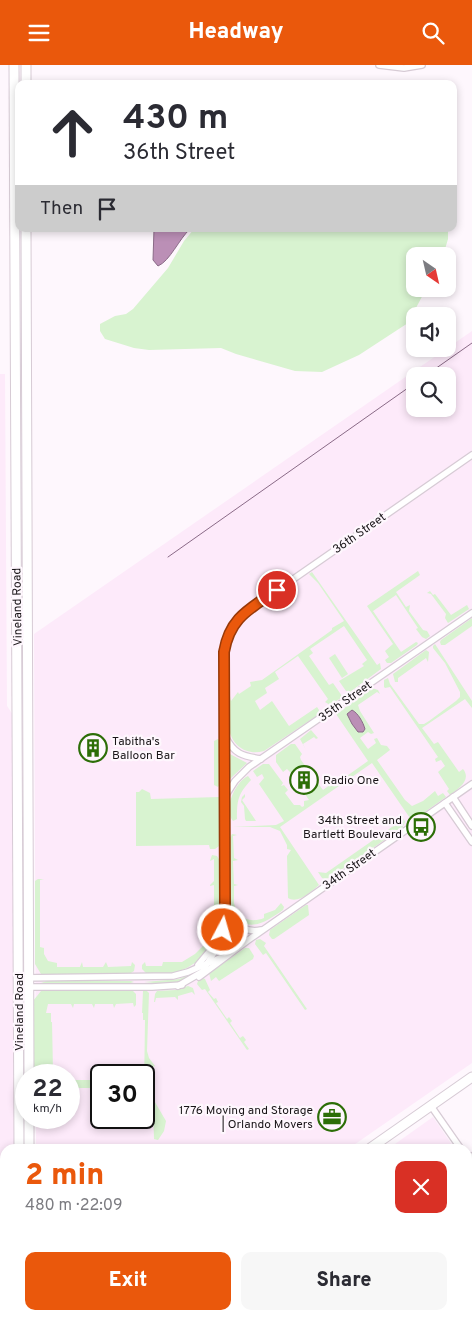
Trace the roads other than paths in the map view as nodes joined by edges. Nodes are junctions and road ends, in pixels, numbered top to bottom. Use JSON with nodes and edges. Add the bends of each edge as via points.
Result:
{"nodes":[{"id":1,"x":14,"y":65,"type":"edge"},
{"id":2,"x":26,"y":65,"type":"edge"},
{"id":3,"x":379,"y":65,"type":"edge"},
{"id":4,"x":422,"y":65,"type":"edge"},
{"id":5,"x":15,"y":80,"type":"edge"},
{"id":6,"x":26,"y":80,"type":"edge"},
{"id":7,"x":17,"y":232,"type":"edge"},
{"id":8,"x":26,"y":232,"type":"edge"},
{"id":9,"x":16,"y":427,"type":"junction"},
{"id":10,"x":27,"y":427,"type":"junction"},
{"id":11,"x":472,"y":455,"type":"edge"},
{"id":12,"x":16,"y":533,"type":"junction"},
{"id":13,"x":27,"y":534,"type":"junction"},
{"id":14,"x":472,"y":613,"type":"edge"},
{"id":15,"x":28,"y":724,"type":"junction"},
{"id":16,"x":18,"y":725,"type":"junction"},
{"id":17,"x":225,"y":735,"type":"junction"},
{"id":18,"x":261,"y":759,"type":"junction"},
{"id":19,"x":472,"y":784,"type":"edge"},
{"id":20,"x":225,"y":797,"type":"junction"},
{"id":21,"x":454,"y":797,"type":"junction"},
{"id":22,"x":445,"y":803,"type":"junction"},
{"id":23,"x":18,"y":813,"type":"junction"},
{"id":24,"x":28,"y":813,"type":"junction"},
{"id":25,"x":472,"y":826,"type":"edge"},
{"id":26,"x":472,"y":842,"type":"edge"},
{"id":27,"x":29,"y":873,"type":"junction"},
{"id":28,"x":19,"y":874,"type":"junction"},
{"id":29,"x":225,"y":909,"type":"junction"},
{"id":30,"x":263,"y":929,"type":"junction"},
{"id":31,"x":223,"y":930,"type":"junction"},
{"id":32,"x":227,"y":955,"type":"junction"},
{"id":33,"x":208,"y":963,"type":"junction"},
{"id":34,"x":194,"y":968,"type":"junction"},
{"id":35,"x":19,"y":983,"type":"junction"},
{"id":36,"x":29,"y":983,"type":"junction"},
{"id":37,"x":178,"y":986,"type":"junction"},
{"id":38,"x":29,"y":1064,"type":"edge"},
{"id":39,"x":472,"y":1077,"type":"edge"},
{"id":40,"x":431,"y":1106,"type":"junction"},
{"id":41,"x":29,"y":1129,"type":"edge"},
{"id":42,"x":19,"y":1144,"type":"edge"},
{"id":43,"x":29,"y":1144,"type":"edge"},
{"id":44,"x":377,"y":1144,"type":"edge"},
{"id":45,"x":458,"y":1144,"type":"edge"}],
"edges":[{"from":1,"to":5,"type":"street","name":"Vineland Road"},
{"from":2,"to":6,"type":"street"},
{"from":3,"to":4,"type":"street","via":[[396,68]]},
{"from":7,"to":9,"type":"street","name":"Vineland Road"},
{"from":8,"to":10,"type":"street","name":"Vineland Road"},
{"from":9,"to":10,"type":"street"},
{"from":9,"to":12,"type":"street","name":"Vineland Road"},
{"from":10,"to":13,"type":"street","name":"Vineland Road"},
{"from":11,"to":17,"type":"street","name":"36th Street","via":[[246,612],[230,629],[224,652]]},
{"from":12,"to":13,"type":"street"},
{"from":12,"to":16,"type":"street","name":"Vineland Road"},
{"from":13,"to":15,"type":"street","name":"Vineland Road"},
{"from":14,"to":18,"type":"street","name":"35th Street"},
{"from":15,"to":16,"type":"street"},
{"from":15,"to":24,"type":"street","name":"Vineland Road"},
{"from":16,"to":23,"type":"street","name":"Vineland Road"},
{"from":17,"to":18,"type":"street","via":[[235,751]]},
{"from":17,"to":20,"type":"street","name":"36th Street"},
{"from":18,"to":20,"type":"street","name":"35th Street","via":[[241,774]]},
{"from":19,"to":21,"type":"street","name":"34th Street"},
{"from":20,"to":29,"type":"street","name":"36th Street"},
{"from":21,"to":22,"type":"street","name":"34th Street"},
{"from":21,"to":25,"type":"street"},
{"from":22,"to":26,"type":"street"},
{"from":22,"to":30,"type":"street","name":"34th Street"},
{"from":23,"to":24,"type":"street"},
{"from":23,"to":28,"type":"street","name":"Vineland Road"},
{"from":24,"to":27,"type":"street","name":"Vineland Road"},
{"from":27,"to":28,"type":"street"},
{"from":27,"to":36,"type":"street","name":"Vineland Road"},
{"from":28,"to":35,"type":"street","name":"Vineland Road"},
{"from":29,"to":30,"type":"street","via":[[238,926],[252,931]]},
{"from":29,"to":31,"type":"street","name":"36th Street"},
{"from":30,"to":32,"type":"street","name":"34th Street"},
{"from":31,"to":33,"type":"street","name":"34th Street"},
{"from":31,"to":34,"type":"street","via":[[209,954]]},
{"from":32,"to":33,"type":"street","name":"34th Street"},
{"from":32,"to":37,"type":"street","name":"34th Street","via":[[200,977]]},
{"from":33,"to":34,"type":"street","name":"34th Street"},
{"from":33,"to":37,"type":"street","name":"34th Street","via":[[198,975]]},
{"from":34,"to":36,"type":"street","name":"34th Street","via":[[182,975],[160,978]]},
{"from":35,"to":36,"type":"street","name":"34th Street"},
{"from":35,"to":36,"type":"street","name":"34th Street"},
{"from":35,"to":42,"type":"street","name":"Vineland Road"},
{"from":36,"to":37,"type":"street","name":"34th Street"},
{"from":36,"to":38,"type":"street","name":"Vineland Road"},
{"from":39,"to":40,"type":"street"},
{"from":40,"to":44,"type":"street"},
{"from":40,"to":45,"type":"street"},
{"from":41,"to":43,"type":"street"}]}
